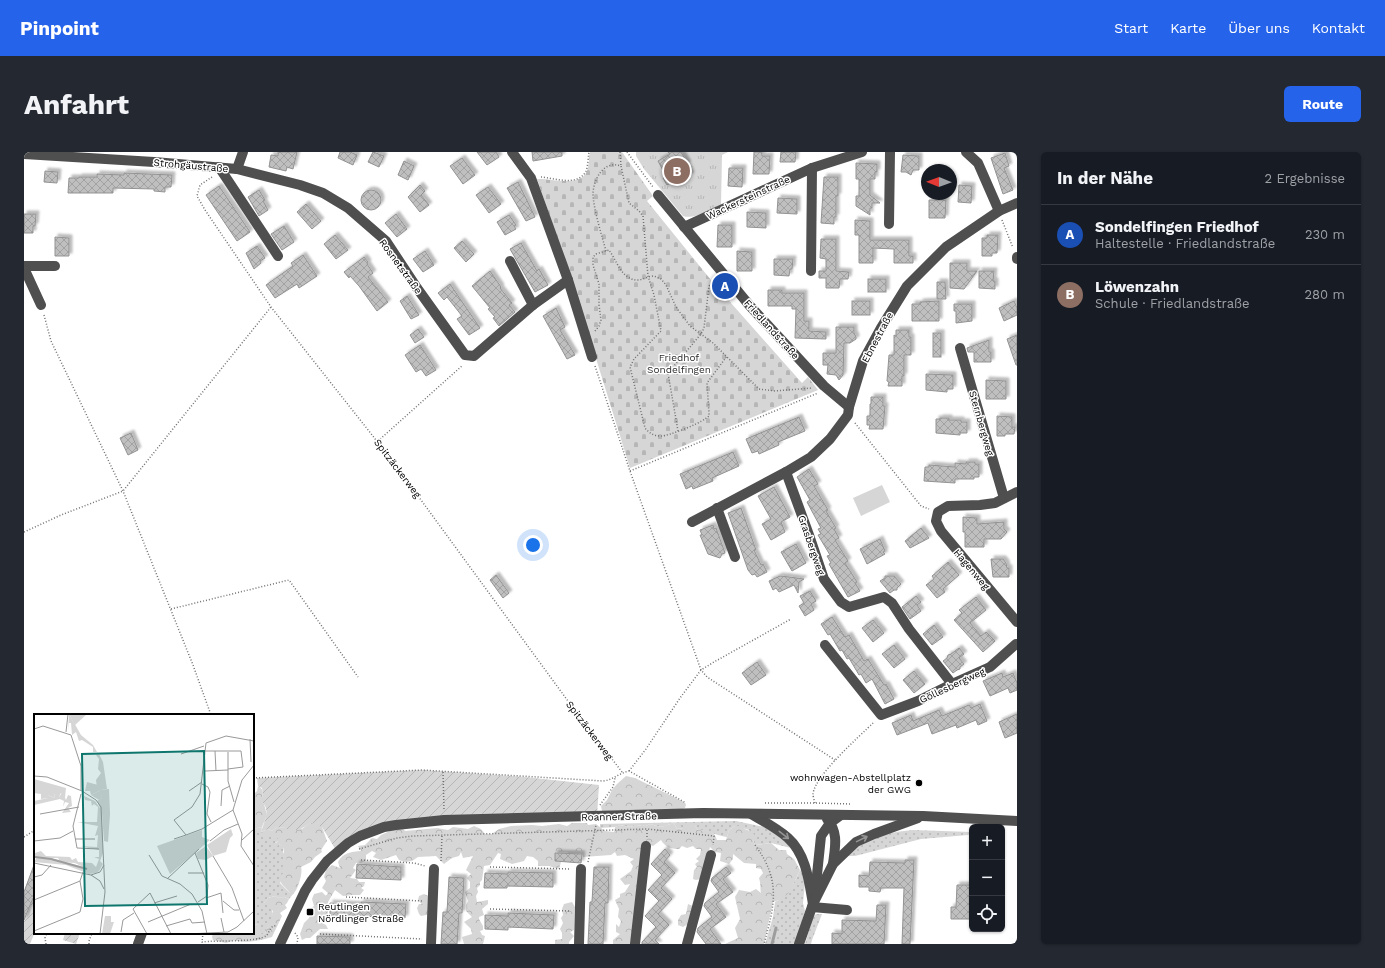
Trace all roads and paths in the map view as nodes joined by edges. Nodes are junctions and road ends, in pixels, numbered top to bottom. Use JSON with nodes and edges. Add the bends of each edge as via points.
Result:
{"nodes":[{"id":1,"x":243,"y":152,"type":"edge"},
{"id":2,"x":512,"y":152,"type":"edge"},
{"id":3,"x":589,"y":152,"type":"edge"},
{"id":4,"x":620,"y":152,"type":"edge"},
{"id":5,"x":627,"y":152,"type":"edge"},
{"id":6,"x":862,"y":152,"type":"edge"},
{"id":7,"x":890,"y":152,"type":"edge"},
{"id":8,"x":966,"y":152,"type":"edge"},
{"id":9,"x":976,"y":152,"type":"edge"},
{"id":10,"x":24,"y":154,"type":"edge"},
{"id":11,"x":978,"y":163,"type":"junction"},
{"id":12,"x":621,"y":166,"type":"junction"},
{"id":13,"x":219,"y":167,"type":"junction"},
{"id":14,"x":237,"y":168,"type":"junction"},
{"id":15,"x":812,"y":168,"type":"junction"},
{"id":16,"x":531,"y":178,"type":"junction"},
{"id":17,"x":658,"y":196,"type":"joint"},
{"id":18,"x":1017,"y":203,"type":"edge"},
{"id":19,"x":999,"y":211,"type":"junction"},
{"id":20,"x":889,"y":224,"type":"dead end"},
{"id":21,"x":684,"y":227,"type":"junction"},
{"id":22,"x":606,"y":251,"type":"junction"},
{"id":23,"x":278,"y":256,"type":"dead end"},
{"id":24,"x":1017,"y":258,"type":"edge"},
{"id":25,"x":510,"y":261,"type":"dead end"},
{"id":26,"x":55,"y":266,"type":"dead end"},
{"id":27,"x":24,"y":267,"type":"edge"},
{"id":28,"x":810,"y":271,"type":"dead end"},
{"id":29,"x":722,"y":272,"type":"junction"},
{"id":30,"x":648,"y":276,"type":"junction"},
{"id":31,"x":568,"y":280,"type":"junction"},
{"id":32,"x":41,"y":305,"type":"joint"},
{"id":33,"x":533,"y":305,"type":"junction"},
{"id":34,"x":271,"y":307,"type":"junction"},
{"id":35,"x":701,"y":334,"type":"junction"},
{"id":36,"x":586,"y":336,"type":"junction"},
{"id":37,"x":960,"y":348,"type":"dead end"},
{"id":38,"x":474,"y":356,"type":"junction"},
{"id":39,"x":727,"y":356,"type":"junction"},
{"id":40,"x":592,"y":357,"type":"joint"},
{"id":41,"x":826,"y":387,"type":"junction"},
{"id":42,"x":849,"y":411,"type":"junction"},
{"id":43,"x":678,"y":431,"type":"junction"},
{"id":44,"x":378,"y":441,"type":"junction"},
{"id":45,"x":630,"y":471,"type":"junction"},
{"id":46,"x":786,"y":472,"type":"junction"},
{"id":47,"x":123,"y":491,"type":"junction"},
{"id":48,"x":1017,"y":492,"type":"edge"},
{"id":49,"x":1004,"y":498,"type":"junction"},
{"id":50,"x":717,"y":508,"type":"junction"},
{"id":51,"x":938,"y":512,"type":"junction"},
{"id":52,"x":692,"y":522,"type":"dead end"},
{"id":53,"x":24,"y":532,"type":"edge"},
{"id":54,"x":736,"y":557,"type":"dead end"},
{"id":55,"x":171,"y":609,"type":"junction"},
{"id":56,"x":791,"y":619,"type":"dead end"},
{"id":57,"x":1017,"y":622,"type":"edge"},
{"id":58,"x":1017,"y":644,"type":"edge"},
{"id":59,"x":825,"y":645,"type":"dead end"},
{"id":60,"x":701,"y":670,"type":"junction"},
{"id":61,"x":358,"y":676,"type":"dead end"},
{"id":62,"x":952,"y":684,"type":"junction"},
{"id":63,"x":211,"y":714,"type":"edge"},
{"id":64,"x":881,"y":715,"type":"junction"},
{"id":65,"x":835,"y":760,"type":"junction"},
{"id":66,"x":629,"y":771,"type":"junction"},
{"id":67,"x":443,"y":772,"type":"junction"},
{"id":68,"x":622,"y":772,"type":"junction"},
{"id":69,"x":254,"y":778,"type":"edge"},
{"id":70,"x":615,"y":778,"type":"junction"},
{"id":71,"x":815,"y":803,"type":"dead end"},
{"id":72,"x":687,"y":804,"type":"dead end"},
{"id":73,"x":751,"y":814,"type":"junction"},
{"id":74,"x":821,"y":815,"type":"junction"},
{"id":75,"x":841,"y":815,"type":"junction"},
{"id":76,"x":597,"y":816,"type":"junction"},
{"id":77,"x":923,"y":816,"type":"junction"},
{"id":78,"x":444,"y":820,"type":"junction"},
{"id":79,"x":1017,"y":821,"type":"edge"},
{"id":80,"x":830,"y":823,"type":"junction"},
{"id":81,"x":595,"y":830,"type":"junction"},
{"id":82,"x":34,"y":831,"type":"edge"},
{"id":83,"x":442,"y":834,"type":"junction"},
{"id":84,"x":714,"y":836,"type":"dead end"},
{"id":85,"x":24,"y":837,"type":"edge"},
{"id":86,"x":755,"y":845,"type":"dead end"},
{"id":87,"x":646,"y":846,"type":"dead end"},
{"id":88,"x":357,"y":850,"type":"dead end"},
{"id":89,"x":711,"y":855,"type":"dead end"},
{"id":90,"x":361,"y":860,"type":"dead end"},
{"id":91,"x":833,"y":864,"type":"junction"},
{"id":92,"x":490,"y":867,"type":"dead end"},
{"id":93,"x":434,"y":869,"type":"junction"},
{"id":94,"x":581,"y":870,"type":"junction"},
{"id":95,"x":346,"y":898,"type":"dead end"},
{"id":96,"x":432,"y":901,"type":"junction"},
{"id":97,"x":812,"y":905,"type":"junction"},
{"id":98,"x":490,"y":909,"type":"dead end"},
{"id":99,"x":847,"y":910,"type":"dead end"},
{"id":100,"x":579,"y":912,"type":"junction"},
{"id":101,"x":287,"y":929,"type":"junction"},
{"id":102,"x":47,"y":934,"type":"edge"},
{"id":103,"x":92,"y":934,"type":"edge"},
{"id":104,"x":142,"y":934,"type":"edge"},
{"id":105,"x":203,"y":934,"type":"edge"},
{"id":106,"x":320,"y":934,"type":"dead end"},
{"id":107,"x":431,"y":942,"type":"edge"},
{"id":108,"x":46,"y":944,"type":"edge"},
{"id":109,"x":89,"y":944,"type":"edge"},
{"id":110,"x":138,"y":944,"type":"edge"},
{"id":111,"x":280,"y":944,"type":"edge"},
{"id":112,"x":298,"y":944,"type":"edge"},
{"id":113,"x":578,"y":944,"type":"edge"},
{"id":114,"x":635,"y":944,"type":"edge"},
{"id":115,"x":687,"y":944,"type":"edge"},
{"id":116,"x":764,"y":944,"type":"edge"},
{"id":117,"x":799,"y":944,"type":"edge"}],
"edges":[{"from":1,"to":14,"type":"street"},
{"from":2,"to":16,"type":"street"},
{"from":3,"to":16,"type":"path","via":[[586,171],[580,179]]},
{"from":4,"to":12,"type":"path"},
{"from":5,"to":17,"type":"path"},
{"from":6,"to":15,"type":"street","name":"Wackersteinstraße"},
{"from":7,"to":20,"type":"street"},
{"from":8,"to":11,"type":"street"},
{"from":9,"to":11,"type":"street"},
{"from":10,"to":13,"type":"street","name":"Strohgäustraße"},
{"from":11,"to":19,"type":"street"},
{"from":12,"to":22,"type":"path","via":[[604,167],[600,170],[593,193]]},
{"from":12,"to":30,"type":"path","via":[[629,203],[643,216]]},
{"from":13,"to":14,"type":"street","name":"Strohgäustraße"},
{"from":13,"to":23,"type":"street"},
{"from":13,"to":34,"type":"path","name":"Spitzäckerweg","via":[[216,173],[200,185],[197,196]]},
{"from":14,"to":38,"type":"street","name":"Rosnetstraße","via":[[323,193],[348,208],[386,241],[465,355]]},
{"from":15,"to":21,"type":"street","name":"Wackersteinstraße"},
{"from":15,"to":28,"type":"street"},
{"from":16,"to":31,"type":"street"},
{"from":17,"to":21,"type":"street","name":"Friedlandstraße"},
{"from":18,"to":19,"type":"street","name":"Ebnestraße"},
{"from":19,"to":24,"type":"path"},
{"from":19,"to":42,"type":"street","name":"Ebnestraße","via":[[946,247],[907,286],[864,361]]},
{"from":21,"to":29,"type":"street","name":"Friedlandstraße"},
{"from":22,"to":30,"type":"path","via":[[609,250],[626,276],[640,280]]},
{"from":22,"to":36,"type":"path","via":[[593,257],[599,284],[600,320],[595,331]]},
{"from":25,"to":33,"type":"street"},
{"from":26,"to":27,"type":"street"},
{"from":27,"to":32,"type":"street"},
{"from":29,"to":35,"type":"path","via":[[709,286]]},
{"from":29,"to":41,"type":"street","name":"Friedlandstraße","via":[[750,306]]},
{"from":30,"to":35,"type":"path","via":[[662,280],[682,317]]},
{"from":30,"to":43,"type":"path","via":[[661,331],[631,363],[631,374],[647,431],[662,436]]},
{"from":31,"to":33,"type":"street"},
{"from":31,"to":36,"type":"street"},
{"from":32,"to":47,"type":"path","via":[[51,340]]},
{"from":33,"to":38,"type":"street"},
{"from":34,"to":44,"type":"path","name":"Spitzäckerweg"},
{"from":34,"to":47,"type":"path"},
{"from":35,"to":39,"type":"path"},
{"from":35,"to":43,"type":"path","via":[[668,373]]},
{"from":36,"to":40,"type":"street"},
{"from":37,"to":49,"type":"street","name":"Sternbergweg"},
{"from":38,"to":44,"type":"path"},
{"from":39,"to":41,"type":"path","via":[[759,389],[775,392]]},
{"from":39,"to":43,"type":"path","via":[[707,383],[709,416]]},
{"from":40,"to":45,"type":"path"},
{"from":41,"to":42,"type":"street","name":"Friedlandstraße"},
{"from":41,"to":45,"type":"path"},
{"from":42,"to":46,"type":"street","name":"Ebnestraße","via":[[830,439],[811,457]]},
{"from":42,"to":51,"type":"path","via":[[922,506]]},
{"from":44,"to":68,"type":"path","name":"Spitzäckerweg"},
{"from":45,"to":60,"type":"path"},
{"from":46,"to":50,"type":"street","name":"Ebnestraße"},
{"from":46,"to":62,"type":"street","name":"Grasbergweg","via":[[824,578],[841,602],[849,607],[884,597],[892,602],[909,629]]},
{"from":47,"to":53,"type":"path"},
{"from":47,"to":55,"type":"path"},
{"from":48,"to":49,"type":"street"},
{"from":49,"to":51,"type":"street","via":[[980,506],[948,506]]},
{"from":50,"to":52,"type":"street","name":"Ebnestraße"},
{"from":50,"to":54,"type":"street"},
{"from":51,"to":57,"type":"street","name":"Hagenweg","via":[[936,521],[941,531]]},
{"from":55,"to":61,"type":"path","via":[[289,580]]},
{"from":55,"to":63,"type":"path"},
{"from":56,"to":60,"type":"path"},
{"from":58,"to":62,"type":"street","name":"Göllesbergweg","via":[[990,668]]},
{"from":59,"to":64,"type":"street"},
{"from":60,"to":65,"type":"path","via":[[707,677]]},
{"from":60,"to":66,"type":"path"},
{"from":62,"to":64,"type":"street","name":"Göllesbergweg"},
{"from":64,"to":65,"type":"path"},
{"from":65,"to":71,"type":"path","via":[[818,782],[813,794]]},
{"from":66,"to":68,"type":"path"},
{"from":66,"to":72,"type":"path"},
{"from":67,"to":69,"type":"path","via":[[422,770]]},
{"from":67,"to":70,"type":"path","via":[[602,781]]},
{"from":67,"to":78,"type":"path"},
{"from":68,"to":70,"type":"path"},
{"from":70,"to":76,"type":"path","via":[[613,787],[601,804]]},
{"from":73,"to":74,"type":"street","name":"Roanner Straße"},
{"from":73,"to":76,"type":"street","name":"Roanner Straße"},
{"from":73,"to":97,"type":"street","one_way":true,"via":[[781,832],[794,844],[806,869]]},
{"from":74,"to":75,"type":"street","name":"Roanner Straße"},
{"from":74,"to":80,"type":"street"},
{"from":75,"to":77,"type":"street","name":"Roanner Straße"},
{"from":75,"to":80,"type":"street"},
{"from":76,"to":78,"type":"street","name":"Roanner Straße"},
{"from":76,"to":81,"type":"path"},
{"from":77,"to":79,"type":"street","name":"Roanner Straße"},
{"from":91,"to":77,"type":"street","one_way":true,"via":[[856,842]]},
{"from":78,"to":101,"type":"street","name":"Roanner Straße","via":[[390,826],[348,843],[327,861],[312,880]]},
{"from":80,"to":91,"type":"street","via":[[835,834]]},
{"from":80,"to":97,"type":"street","via":[[820,836]]},
{"from":81,"to":83,"type":"path"},
{"from":81,"to":84,"type":"path","via":[[647,829]]},
{"from":81,"to":94,"type":"path","via":[[587,868]]},
{"from":82,"to":85,"type":"path"},
{"from":83,"to":88,"type":"path","via":[[397,838]]},
{"from":83,"to":93,"type":"path","via":[[440,869]]},
{"from":86,"to":116,"type":"path","via":[[769,866],[774,888]]},
{"from":87,"to":114,"type":"street"},
{"from":89,"to":115,"type":"street"},
{"from":90,"to":93,"type":"path","via":[[414,863]]},
{"from":91,"to":97,"type":"street"},
{"from":92,"to":94,"type":"path"},
{"from":93,"to":96,"type":"street"},
{"from":94,"to":100,"type":"street"},
{"from":95,"to":96,"type":"path"},
{"from":96,"to":107,"type":"street"},
{"from":97,"to":99,"type":"street"},
{"from":97,"to":117,"type":"street"},
{"from":98,"to":100,"type":"path"},
{"from":100,"to":113,"type":"street"},
{"from":101,"to":105,"type":"path","via":[[276,925],[266,935],[244,941],[202,942]]},
{"from":101,"to":111,"type":"street","name":"Roanner Straße"},
{"from":101,"to":112,"type":"path","via":[[297,934]]},
{"from":102,"to":108,"type":"path"},
{"from":103,"to":109,"type":"path"},
{"from":104,"to":110,"type":"street"},
{"from":106,"to":107,"type":"path"}]}
